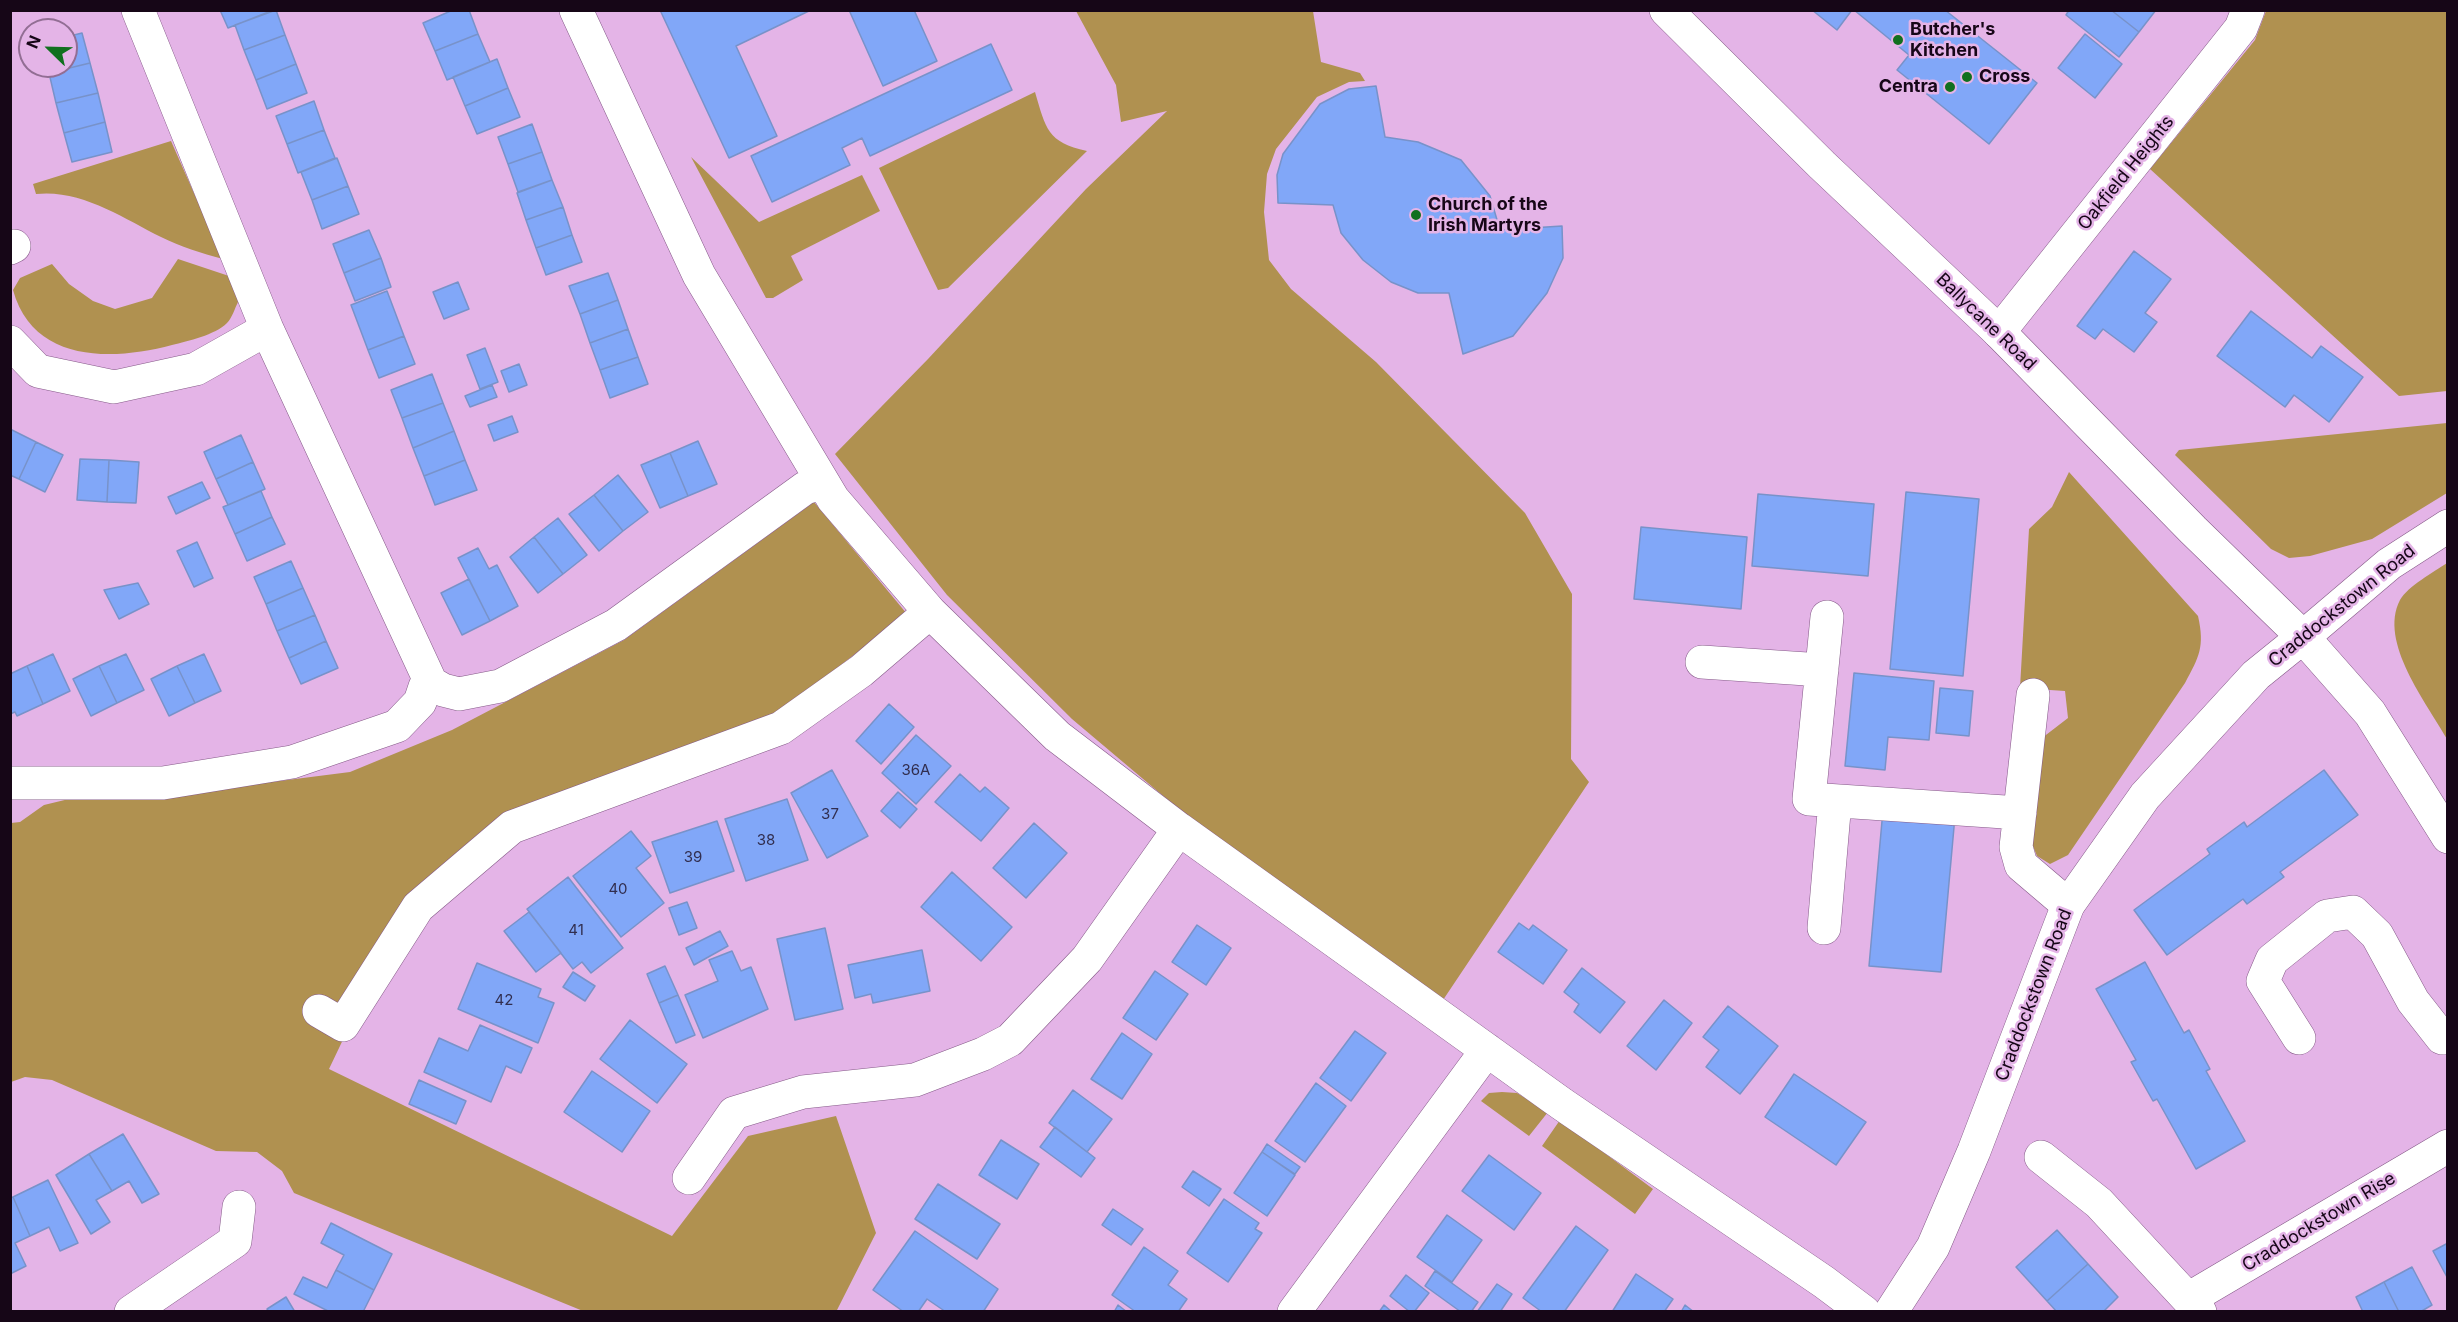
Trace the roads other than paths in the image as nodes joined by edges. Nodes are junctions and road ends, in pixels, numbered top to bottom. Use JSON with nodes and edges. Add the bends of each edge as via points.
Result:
{"nodes":[{"id":1,"x":138,"y":10,"type":"edge"},
{"id":2,"x":576,"y":10,"type":"edge"},
{"id":3,"x":1666,"y":10,"type":"edge"},
{"id":4,"x":2248,"y":10,"type":"edge"},
{"id":5,"x":267,"y":329,"type":"junction"},
{"id":6,"x":1999,"y":332,"type":"junction"},
{"id":7,"x":10,"y":342,"type":"edge"},
{"id":8,"x":822,"y":483,"type":"junction"},
{"id":9,"x":2448,"y":526,"type":"edge"},
{"id":10,"x":930,"y":612,"type":"junction"},
{"id":11,"x":1827,"y":617,"type":"dead end"},
{"id":12,"x":2303,"y":637,"type":"junction"},
{"id":13,"x":1702,"y":662,"type":"dead end"},
{"id":14,"x":1822,"y":670,"type":"junction"},
{"id":15,"x":431,"y":683,"type":"junction"},
{"id":16,"x":2033,"y":695,"type":"dead end"},
{"id":17,"x":10,"y":783,"type":"edge"},
{"id":18,"x":1835,"y":801,"type":"junction"},
{"id":19,"x":2020,"y":813,"type":"junction"},
{"id":20,"x":1179,"y":829,"type":"junction"},
{"id":21,"x":2448,"y":837,"type":"edge"},
{"id":22,"x":2068,"y":905,"type":"junction"},
{"id":23,"x":1824,"y":928,"type":"dead end"},
{"id":24,"x":319,"y":1011,"type":"dead end"},
{"id":25,"x":2299,"y":1038,"type":"dead end"},
{"id":26,"x":2446,"y":1041,"type":"edge"},
{"id":27,"x":1486,"y":1050,"type":"junction"},
{"id":28,"x":2448,"y":1146,"type":"edge"},
{"id":29,"x":2041,"y":1157,"type":"dead end"},
{"id":30,"x":689,"y":1178,"type":"dead end"},
{"id":31,"x":239,"y":1207,"type":"dead end"},
{"id":32,"x":2195,"y":1305,"type":"edge"},
{"id":33,"x":131,"y":1311,"type":"edge"},
{"id":34,"x":1294,"y":1311,"type":"edge"},
{"id":35,"x":1864,"y":1311,"type":"edge"},
{"id":36,"x":1891,"y":1311,"type":"edge"}],
"edges":[{"from":1,"to":5,"type":"street"},
{"from":2,"to":8,"type":"street","via":[[699,275]]},
{"from":3,"to":6,"type":"street","name":"Ballycane Road"},
{"from":4,"to":6,"type":"street","name":"Oakfield Heights","via":[[2241,28]]},
{"from":5,"to":7,"type":"street","via":[[196,369],[114,387],[38,371]]},
{"from":5,"to":15,"type":"street"},
{"from":6,"to":12,"type":"street","name":"Ballycane Road"},
{"from":8,"to":10,"type":"street"},
{"from":8,"to":15,"type":"street","via":[[805,488],[616,625],[500,686],[459,694]]},
{"from":9,"to":12,"type":"street","name":"Craddockstown Road","via":[[2389,564]]},
{"from":10,"to":20,"type":"street","via":[[1057,736]]},
{"from":10,"to":24,"type":"street","via":[[861,671],[781,728],[512,827],[418,907],[343,1025]]},
{"from":11,"to":14,"type":"street"},
{"from":12,"to":21,"type":"street","name":"Ballycane Road","via":[[2370,713]]},
{"from":12,"to":22,"type":"street","name":"Craddockstown Road","via":[[2256,675],[2145,796]]},
{"from":13,"to":14,"type":"street"},
{"from":14,"to":18,"type":"street","via":[[1809,799]]},
{"from":15,"to":17,"type":"street","via":[[425,687],[420,702],[397,726],[291,762],[163,783]]},
{"from":16,"to":19,"type":"street"},
{"from":18,"to":19,"type":"street"},
{"from":18,"to":23,"type":"street"},
{"from":19,"to":22,"type":"street","via":[[2016,847],[2021,865]]},
{"from":20,"to":27,"type":"street"},
{"from":20,"to":30,"type":"street","via":[[1087,959],[1010,1040],[915,1080],[803,1092],[734,1113]]},
{"from":22,"to":36,"type":"street","name":"Craddockstown Road","via":[[1934,1247]]},
{"from":25,"to":26,"type":"street","via":[[2263,981],[2272,960],[2327,916],[2353,912],[2377,935],[2413,1001]]},
{"from":27,"to":34,"type":"street"},
{"from":27,"to":35,"type":"street"},
{"from":28,"to":32,"type":"street","name":"Craddockstown Rise"},
{"from":29,"to":32,"type":"street","name":"Craddockstown Rise","via":[[2099,1203]]},
{"from":31,"to":33,"type":"street","via":[[235,1241]]}]}
